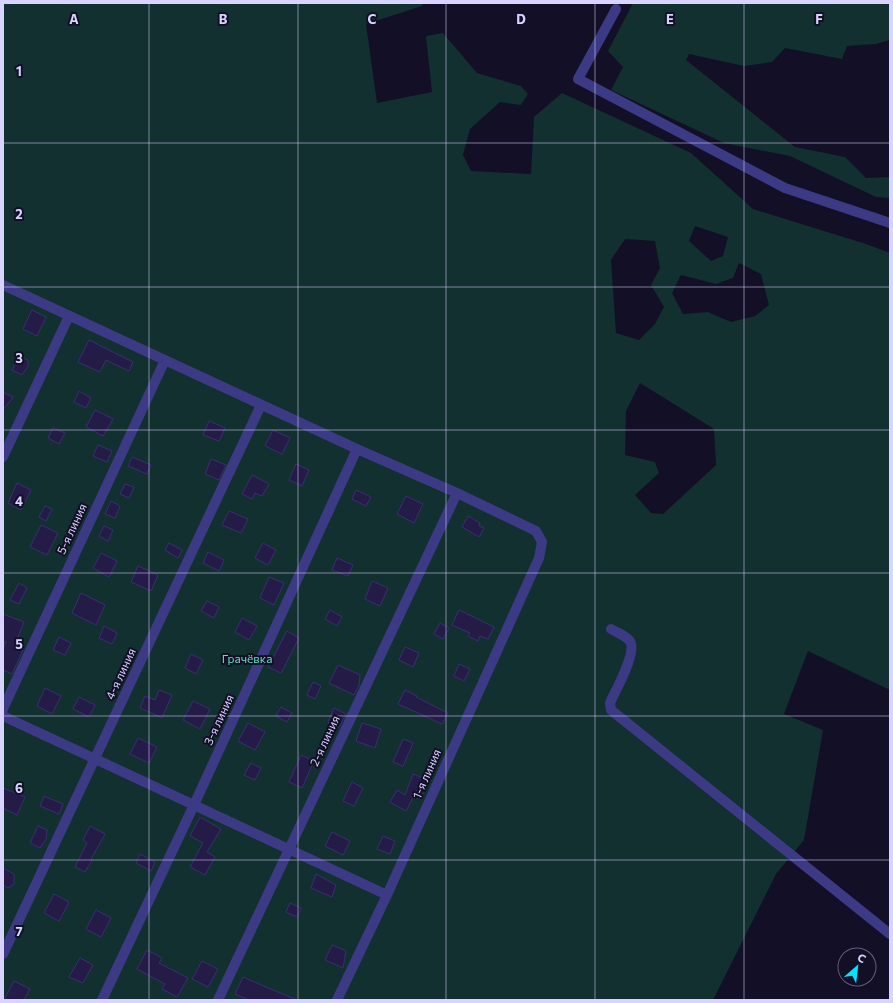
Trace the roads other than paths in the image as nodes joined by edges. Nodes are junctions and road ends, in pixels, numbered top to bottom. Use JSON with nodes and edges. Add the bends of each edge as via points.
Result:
{"nodes":[{"id":1,"x":616,"y":9,"type":"dead end"},
{"id":2,"x":890,"y":223,"type":"edge"},
{"id":3,"x":3,"y":285,"type":"edge"},
{"id":4,"x":69,"y":316,"type":"junction"},
{"id":5,"x":166,"y":360,"type":"junction"},
{"id":6,"x":261,"y":405,"type":"junction"},
{"id":7,"x":357,"y":449,"type":"junction"},
{"id":8,"x":3,"y":456,"type":"edge"},
{"id":9,"x":457,"y":493,"type":"junction"},
{"id":10,"x":611,"y":629,"type":"dead end"},
{"id":11,"x":3,"y":709,"type":"edge"},
{"id":12,"x":3,"y":716,"type":"edge"},
{"id":13,"x":95,"y":760,"type":"junction"},
{"id":14,"x":194,"y":805,"type":"junction"},
{"id":15,"x":288,"y":850,"type":"junction"},
{"id":16,"x":387,"y":895,"type":"junction"},
{"id":17,"x":890,"y":934,"type":"edge"},
{"id":18,"x":3,"y":954,"type":"edge"},
{"id":19,"x":102,"y":1000,"type":"edge"},
{"id":20,"x":218,"y":1000,"type":"edge"},
{"id":21,"x":337,"y":1000,"type":"edge"}],
"edges":[{"from":1,"to":2,"type":"street","via":[[578,79],[785,188]]},
{"from":3,"to":4,"type":"street"},
{"from":4,"to":5,"type":"street"},
{"from":4,"to":8,"type":"street"},
{"from":5,"to":6,"type":"street"},
{"from":5,"to":11,"type":"street","name":"5-я линия"},
{"from":6,"to":7,"type":"street"},
{"from":6,"to":13,"type":"street","name":"4-я линия"},
{"from":7,"to":9,"type":"street"},
{"from":7,"to":14,"type":"street","name":"3-я линия"},
{"from":9,"to":15,"type":"street","name":"2-я линия"},
{"from":9,"to":16,"type":"street","name":"1-я линия","via":[[536,531],[542,542],[539,558]]},
{"from":10,"to":17,"type":"street","via":[[630,641],[632,647],[631,657],[610,703],[611,710]]},
{"from":12,"to":13,"type":"street"},
{"from":13,"to":14,"type":"street"},
{"from":13,"to":18,"type":"street","name":"4-я линия"},
{"from":14,"to":15,"type":"street"},
{"from":14,"to":19,"type":"street","name":"3-я линия"},
{"from":15,"to":16,"type":"street"},
{"from":15,"to":20,"type":"street","name":"2-я линия"},
{"from":16,"to":21,"type":"street","name":"1-я линия"}]}
